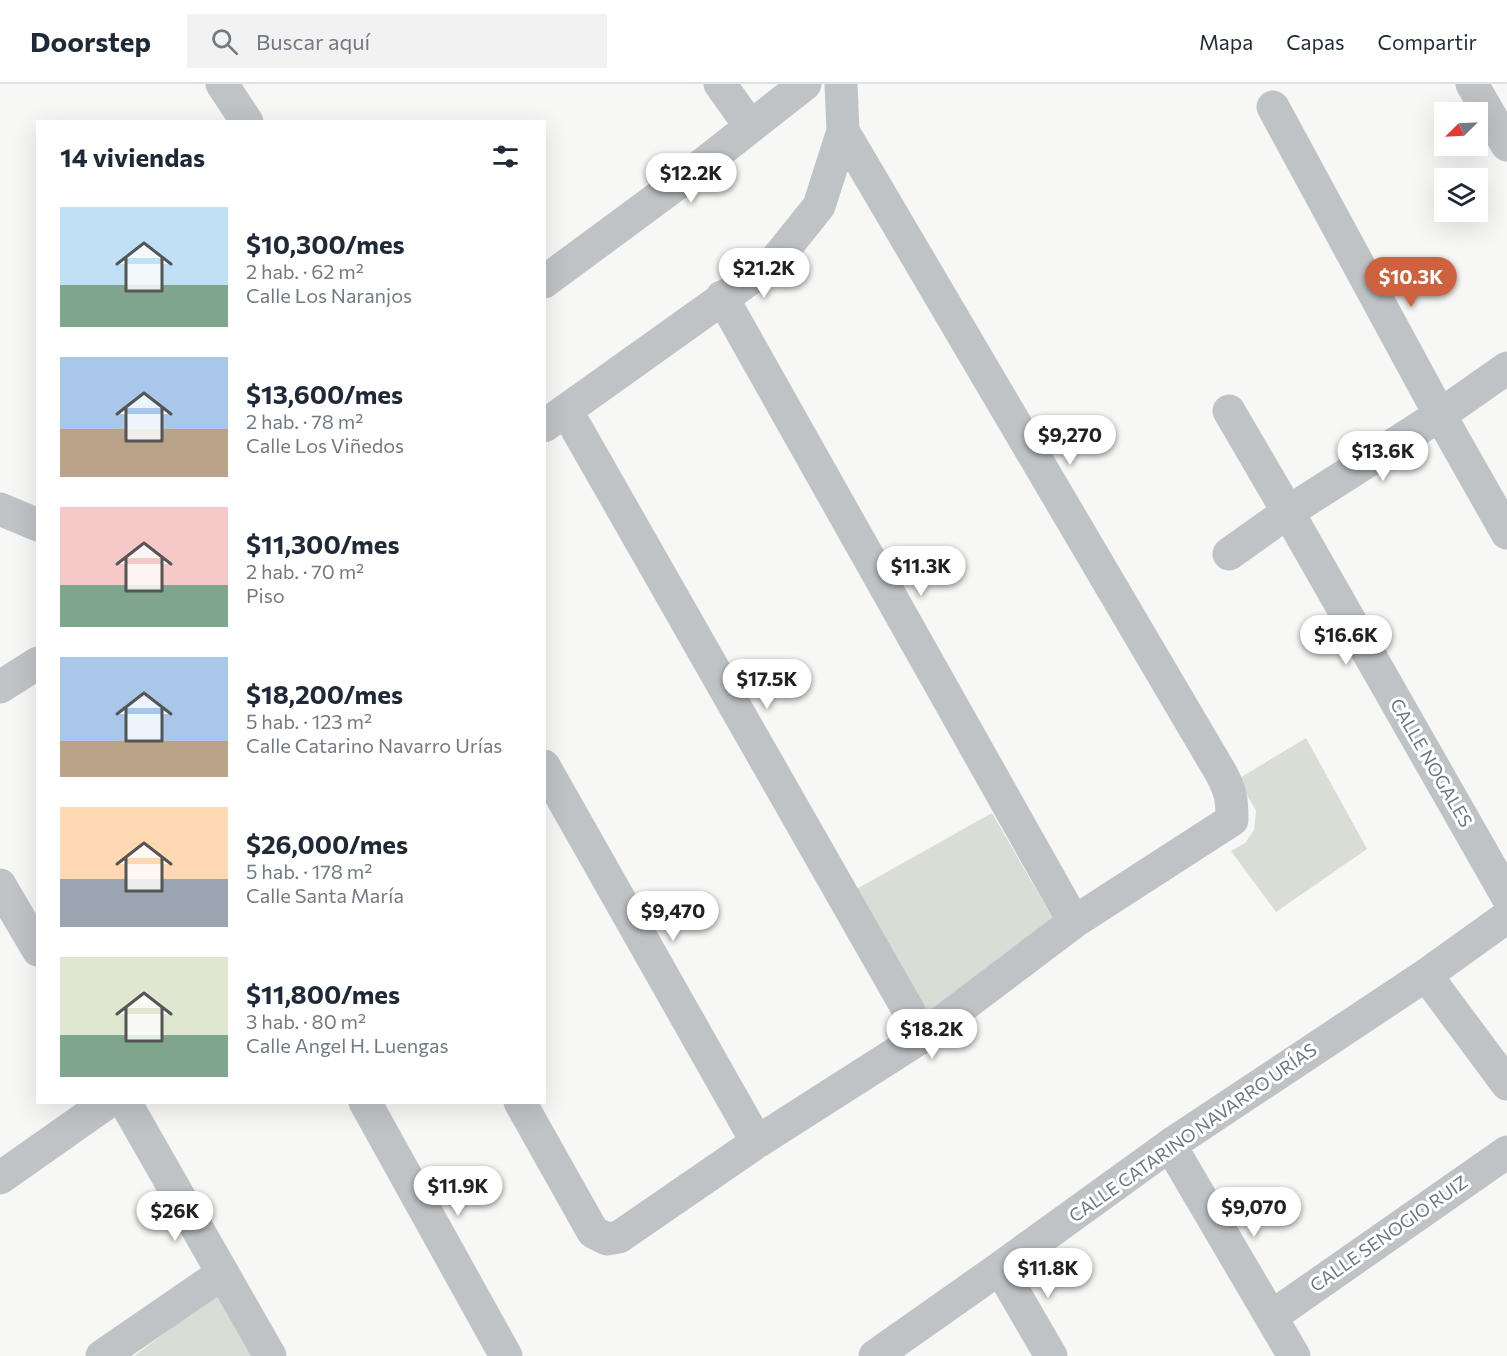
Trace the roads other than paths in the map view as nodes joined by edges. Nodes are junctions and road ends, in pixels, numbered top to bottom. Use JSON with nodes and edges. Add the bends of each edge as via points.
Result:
{"nodes":[{"id":1,"x":222,"y":84,"type":"edge"},
{"id":2,"x":720,"y":84,"type":"edge"},
{"id":3,"x":805,"y":84,"type":"edge"},
{"id":4,"x":841,"y":84,"type":"edge"},
{"id":5,"x":1472,"y":84,"type":"edge"},
{"id":6,"x":1273,"y":107,"type":"dead end"},
{"id":7,"x":247,"y":120,"type":"edge"},
{"id":8,"x":750,"y":126,"type":"junction"},
{"id":9,"x":843,"y":131,"type":"junction"},
{"id":10,"x":1507,"y":145,"type":"edge"},
{"id":11,"x":546,"y":281,"type":"edge"},
{"id":12,"x":722,"y":297,"type":"junction"},
{"id":13,"x":1507,"y":368,"type":"edge"},
{"id":14,"x":1229,"y":411,"type":"dead end"},
{"id":15,"x":1440,"y":415,"type":"junction"},
{"id":16,"x":555,"y":418,"type":"edge"},
{"id":17,"x":0,"y":510,"type":"edge"},
{"id":18,"x":1288,"y":512,"type":"junction"},
{"id":19,"x":36,"y":524,"type":"edge"},
{"id":20,"x":1507,"y":533,"type":"edge"},
{"id":21,"x":1229,"y":555,"type":"dead end"},
{"id":22,"x":36,"y":664,"type":"edge"},
{"id":23,"x":0,"y":687,"type":"edge"},
{"id":24,"x":546,"y":770,"type":"edge"},
{"id":25,"x":0,"y":885,"type":"edge"},
{"id":26,"x":1507,"y":896,"type":"edge"},
{"id":27,"x":1507,"y":917,"type":"edge"},
{"id":28,"x":1074,"y":922,"type":"junction"},
{"id":29,"x":10,"y":928,"type":"edge"},
{"id":30,"x":36,"y":948,"type":"edge"},
{"id":31,"x":1426,"y":975,"type":"junction"},
{"id":32,"x":923,"y":1036,"type":"junction"},
{"id":33,"x":1507,"y":1084,"type":"edge"},
{"id":34,"x":105,"y":1104,"type":"edge"},
{"id":35,"x":126,"y":1104,"type":"edge"},
{"id":36,"x":366,"y":1104,"type":"edge"},
{"id":37,"x":521,"y":1104,"type":"edge"},
{"id":38,"x":758,"y":1142,"type":"junction"},
{"id":39,"x":1170,"y":1145,"type":"junction"},
{"id":40,"x":1507,"y":1152,"type":"edge"},
{"id":41,"x":0,"y":1178,"type":"edge"},
{"id":42,"x":1000,"y":1268,"type":"junction"},
{"id":43,"x":223,"y":1273,"type":"junction"},
{"id":44,"x":1271,"y":1317,"type":"junction"},
{"id":45,"x":102,"y":1356,"type":"edge"},
{"id":46,"x":270,"y":1356,"type":"edge"},
{"id":47,"x":506,"y":1356,"type":"edge"},
{"id":48,"x":875,"y":1356,"type":"edge"},
{"id":49,"x":1051,"y":1356,"type":"edge"},
{"id":50,"x":1294,"y":1356,"type":"edge"}],
"edges":[{"from":1,"to":7,"type":"street"},
{"from":2,"to":8,"type":"street"},
{"from":3,"to":8,"type":"street"},
{"from":4,"to":9,"type":"street"},
{"from":5,"to":10,"type":"street"},
{"from":6,"to":15,"type":"street"},
{"from":8,"to":11,"type":"street"},
{"from":9,"to":12,"type":"street","via":[[819,206],[775,261]]},
{"from":9,"to":28,"type":"street","via":[[1230,789],[1232,820]]},
{"from":12,"to":16,"type":"street"},
{"from":12,"to":28,"type":"street"},
{"from":13,"to":15,"type":"street"},
{"from":14,"to":18,"type":"street","name":"CALLE NOGALES"},
{"from":15,"to":18,"type":"street"},
{"from":15,"to":20,"type":"street"},
{"from":16,"to":32,"type":"street"},
{"from":17,"to":19,"type":"street"},
{"from":18,"to":21,"type":"street"},
{"from":18,"to":26,"type":"street","name":"CALLE NOGALES"},
{"from":22,"to":23,"type":"street"},
{"from":24,"to":38,"type":"street"},
{"from":25,"to":29,"type":"street"},
{"from":27,"to":31,"type":"street","name":"CALLE CATARINO NAVARRO URÍAS"},
{"from":28,"to":32,"type":"street"},
{"from":29,"to":30,"type":"street"},
{"from":31,"to":33,"type":"street"},
{"from":31,"to":39,"type":"street","name":"CALLE CATARINO NAVARRO URÍAS"},
{"from":32,"to":38,"type":"street"},
{"from":34,"to":41,"type":"street"},
{"from":35,"to":43,"type":"street"},
{"from":36,"to":47,"type":"street"},
{"from":37,"to":38,"type":"street","via":[[593,1232],[607,1239],[619,1237]]},
{"from":39,"to":42,"type":"street","name":"CALLE CATARINO NAVARRO URÍAS"},
{"from":39,"to":44,"type":"street"},
{"from":40,"to":44,"type":"street","name":"CALLE SENOGIO RUIZ"},
{"from":42,"to":48,"type":"street","name":"CALLE CATARINO NAVARRO URÍAS"},
{"from":42,"to":49,"type":"street"},
{"from":43,"to":45,"type":"street"},
{"from":43,"to":46,"type":"street"},
{"from":44,"to":50,"type":"street"}]}
